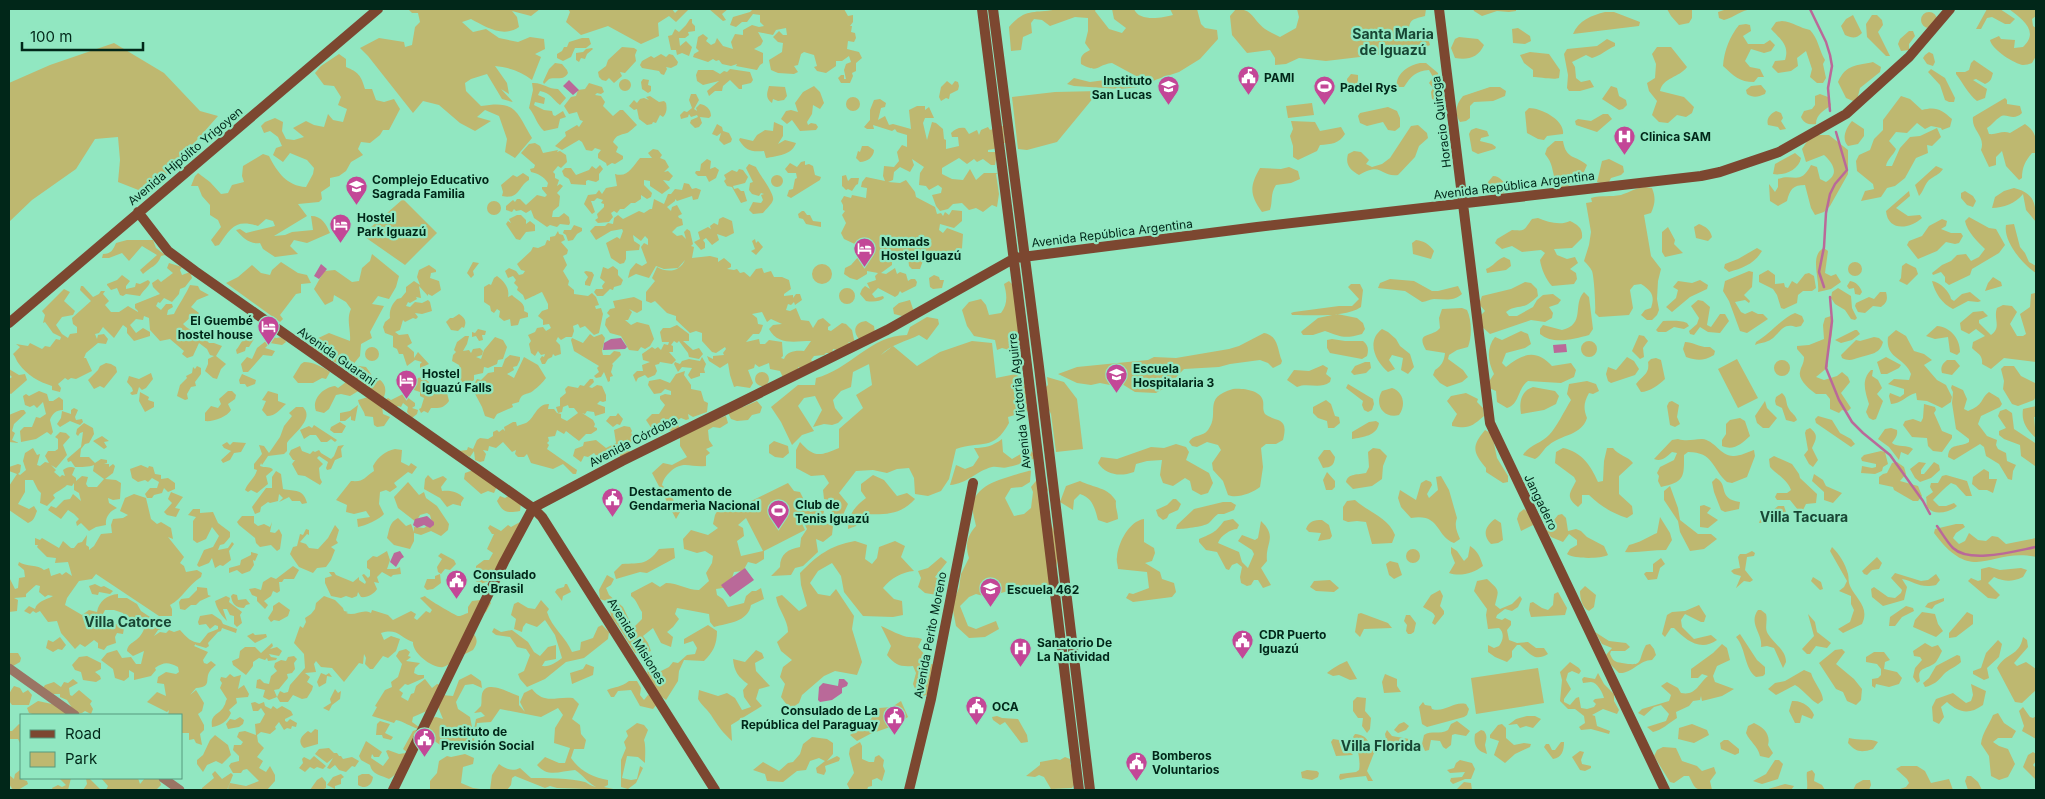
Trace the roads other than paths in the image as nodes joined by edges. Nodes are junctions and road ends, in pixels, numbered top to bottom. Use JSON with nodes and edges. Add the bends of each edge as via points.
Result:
{"nodes":[{"id":1,"x":378,"y":9,"type":"edge"},
{"id":2,"x":982,"y":9,"type":"edge"},
{"id":3,"x":993,"y":9,"type":"edge"},
{"id":4,"x":1439,"y":9,"type":"edge"},
{"id":5,"x":1950,"y":9,"type":"edge"},
{"id":6,"x":1462,"y":203,"type":"junction"},
{"id":7,"x":138,"y":212,"type":"junction"},
{"id":8,"x":1020,"y":257,"type":"junction"},
{"id":9,"x":9,"y":323,"type":"edge"},
{"id":10,"x":973,"y":483,"type":"dead end"},
{"id":11,"x":533,"y":508,"type":"junction"},
{"id":12,"x":9,"y":668,"type":"edge"},
{"id":13,"x":74,"y":714,"type":"edge"},
{"id":14,"x":164,"y":779,"type":"edge"},
{"id":15,"x":180,"y":790,"type":"edge"},
{"id":16,"x":393,"y":790,"type":"edge"},
{"id":17,"x":715,"y":790,"type":"edge"},
{"id":18,"x":910,"y":790,"type":"edge"},
{"id":19,"x":1079,"y":790,"type":"edge"},
{"id":20,"x":1090,"y":790,"type":"edge"},
{"id":21,"x":1666,"y":790,"type":"edge"}],
"edges":[{"from":1,"to":7,"type":"main road","name":"Avenida Hipólito Yrigoyen"},
{"from":2,"to":8,"type":"main road","name":"Avenida Victoria Aguirre"},
{"from":3,"to":8,"type":"main road","name":"Avenida Victoria Aguirre"},
{"from":4,"to":6,"type":"main road","name":"Horacio Quiroga"},
{"from":5,"to":6,"type":"main road","name":"Avenida República Argentina","via":[[1909,57],[1846,114],[1779,152],[1701,176]]},
{"from":6,"to":8,"type":"main road","name":"Avenida República Argentina"},
{"from":6,"to":21,"type":"main road","name":"Jangadero","via":[[1490,423]]},
{"from":7,"to":9,"type":"main road","name":"Avenida Hipólito Yrigoyen"},
{"from":7,"to":11,"type":"main road","name":"Avenida Guaraní","via":[[168,251]]},
{"from":8,"to":11,"type":"main road","name":"Avenida Córdoba","via":[[887,330],[593,475]]},
{"from":8,"to":19,"type":"main road","name":"Avenida Victoria Aguirre","via":[[1037,456]]},
{"from":8,"to":20,"type":"main road","name":"Avenida Victoria Aguirre"},
{"from":10,"to":18,"type":"main road","name":"Avenida Perito Moreno"},
{"from":11,"to":16,"type":"main road"},
{"from":11,"to":17,"type":"main road","name":"Avenida Misiones","via":[[574,564]]},
{"from":12,"to":13,"type":"street"},
{"from":14,"to":15,"type":"street"}]}
